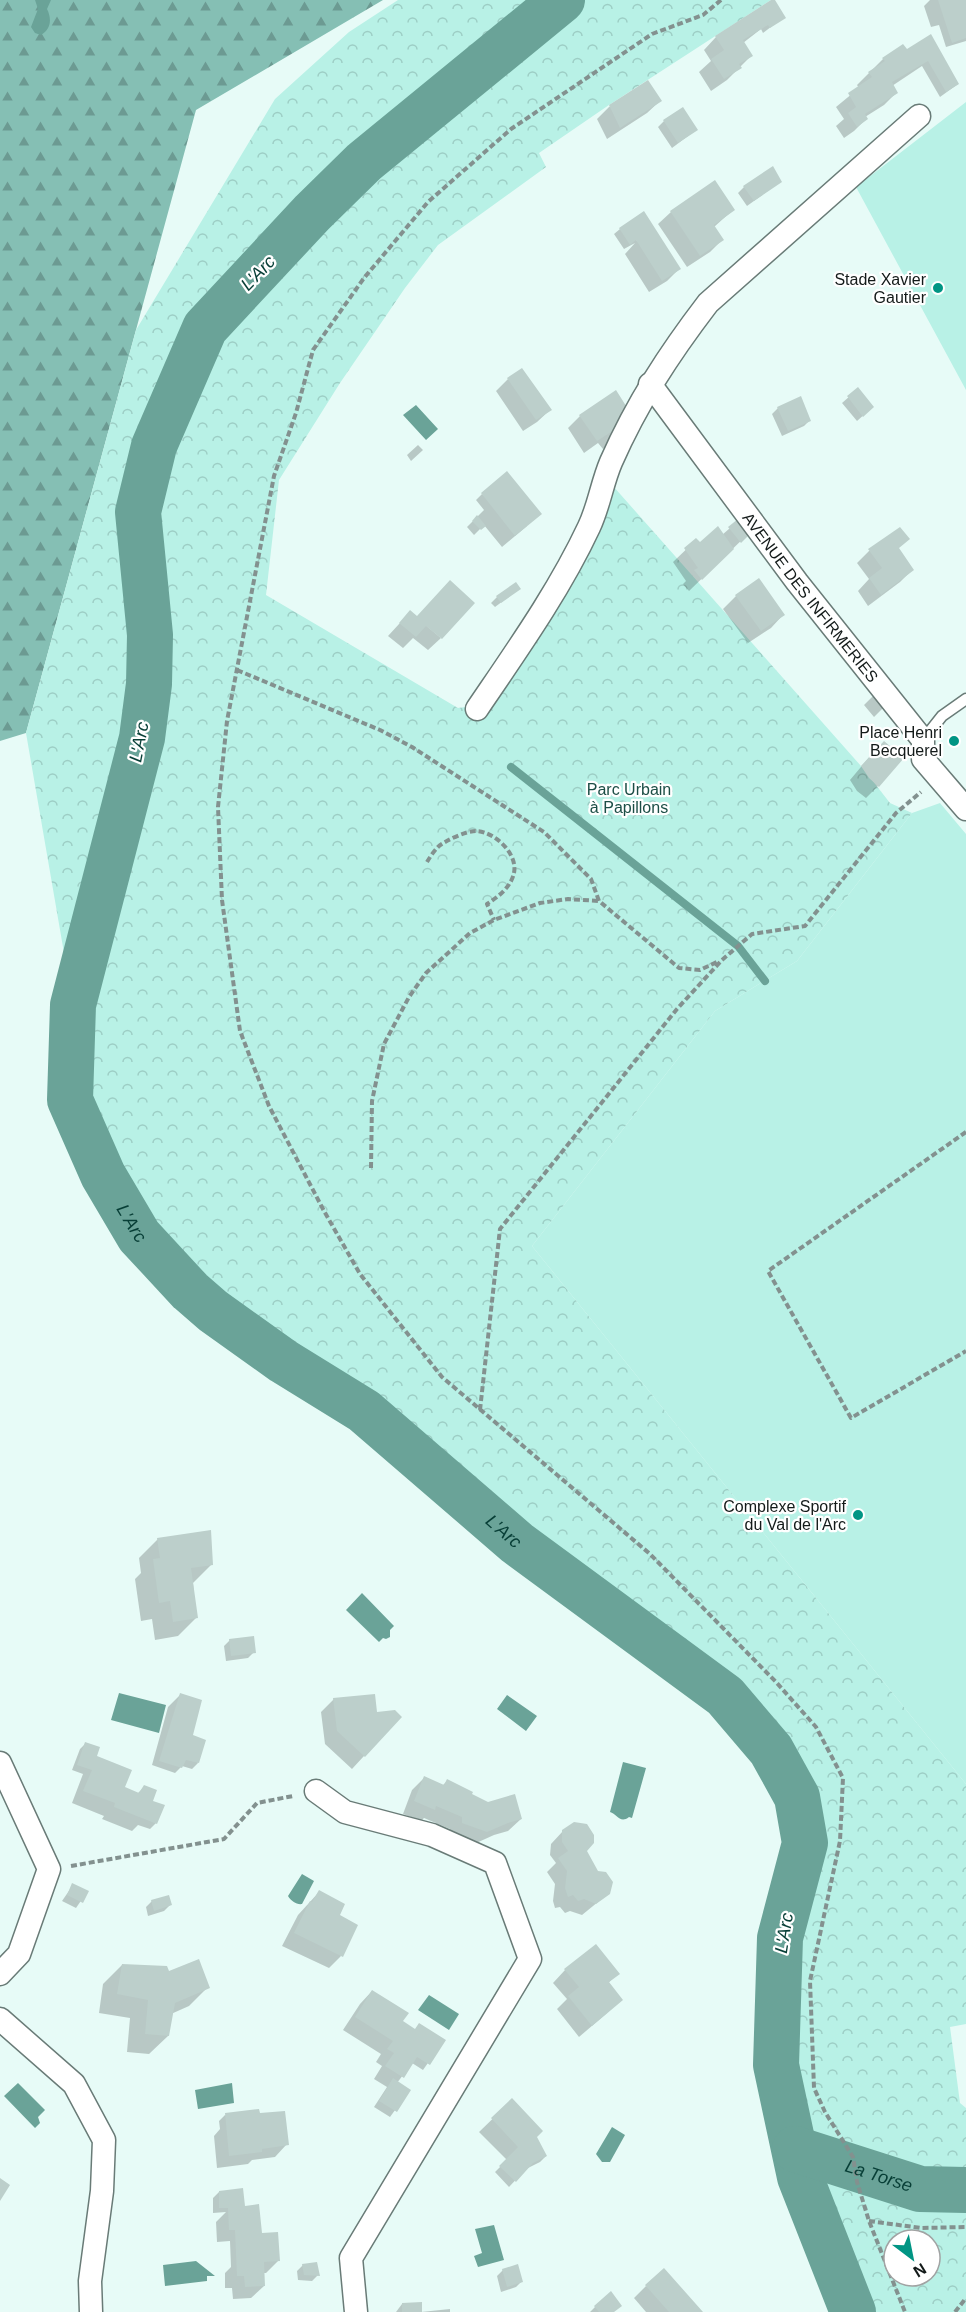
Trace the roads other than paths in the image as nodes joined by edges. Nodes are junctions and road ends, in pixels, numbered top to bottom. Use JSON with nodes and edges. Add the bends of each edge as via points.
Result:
{"nodes":[{"id":1,"x":919,"y":116,"type":"dead end"},
{"id":2,"x":650,"y":384,"type":"junction"},
{"id":3,"x":966,"y":699,"type":"edge"},
{"id":4,"x":477,"y":709,"type":"dead end"},
{"id":5,"x":923,"y":740,"type":"junction"},
{"id":6,"x":966,"y":809,"type":"edge"},
{"id":7,"x":0,"y":1763,"type":"edge"},
{"id":8,"x":316,"y":1791,"type":"road end"},
{"id":9,"x":0,"y":1974,"type":"edge"},
{"id":10,"x":0,"y":2019,"type":"edge"},
{"id":11,"x":91,"y":2312,"type":"edge"},
{"id":12,"x":356,"y":2312,"type":"edge"}],
"edges":[{"from":1,"to":2,"type":"street","via":[[708,303]]},
{"from":2,"to":4,"type":"street","via":[[610,464],[590,525],[534,625]]},
{"from":2,"to":5,"type":"street","name":"AVENUE DES INFIRMERIES","via":[[797,582]]},
{"from":3,"to":5,"type":"lane","via":[[942,716]]},
{"from":5,"to":6,"type":"street","name":"AVENUE DES INFIRMERIES","via":[[923,759]]},
{"from":7,"to":9,"type":"street","via":[[49,1869],[19,1954]]},
{"from":8,"to":12,"type":"street","via":[[345,1812],[432,1835],[495,1863],[530,1959],[351,2258]]},
{"from":10,"to":11,"type":"street","via":[[74,2084],[104,2140],[102,2192],[90,2281]]}]}
